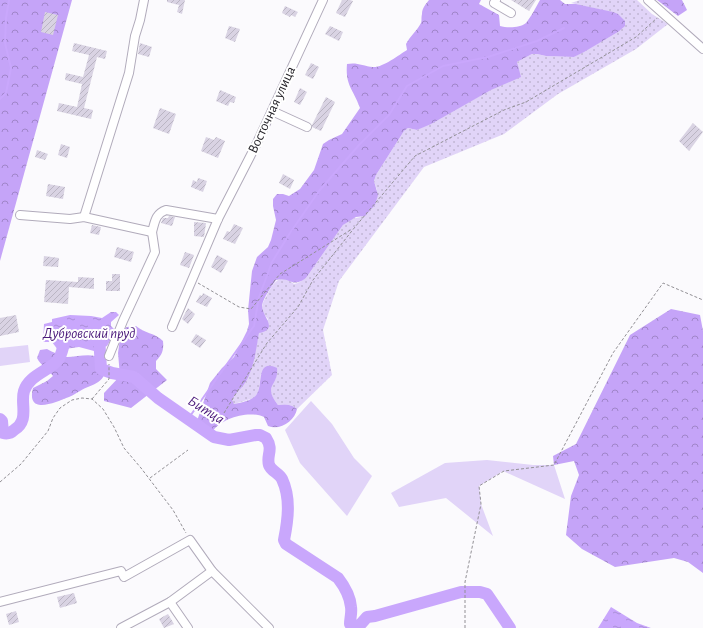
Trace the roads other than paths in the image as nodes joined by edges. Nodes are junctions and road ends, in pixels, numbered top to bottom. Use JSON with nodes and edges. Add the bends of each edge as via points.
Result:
{"nodes":[{"id":1,"x":144,"y":0,"type":"edge"},
{"id":2,"x":323,"y":0,"type":"edge"},
{"id":3,"x":496,"y":0,"type":"edge"},
{"id":4,"x":648,"y":0,"type":"edge"},
{"id":5,"x":511,"y":13,"type":"dead end"},
{"id":6,"x":703,"y":49,"type":"edge"},
{"id":7,"x":272,"y":111,"type":"junction"},
{"id":8,"x":307,"y":127,"type":"dead end"},
{"id":9,"x":20,"y":215,"type":"dead end"},
{"id":10,"x":84,"y":217,"type":"junction"},
{"id":11,"x":218,"y":219,"type":"junction"},
{"id":12,"x":152,"y":232,"type":"junction"},
{"id":13,"x":172,"y":327,"type":"dead end"},
{"id":14,"x":109,"y":356,"type":"dead end"},
{"id":15,"x":212,"y":571,"type":"junction"},
{"id":16,"x":0,"y":602,"type":"edge"},
{"id":17,"x":170,"y":602,"type":"junction"},
{"id":18,"x":121,"y":628,"type":"edge"},
{"id":19,"x":188,"y":628,"type":"edge"},
{"id":20,"x":269,"y":628,"type":"edge"}],
"edges":[{"from":1,"to":10,"type":"street","via":[[129,73]]},
{"from":2,"to":7,"type":"street","name":"Восточная улица"},
{"from":3,"to":5,"type":"street","via":[[494,3]]},
{"from":4,"to":6,"type":"street"},
{"from":7,"to":8,"type":"street"},
{"from":7,"to":11,"type":"street","name":"Восточная улица"},
{"from":9,"to":10,"type":"street","via":[[70,219]]},
{"from":10,"to":12,"type":"street"},
{"from":11,"to":12,"type":"street","via":[[166,210],[157,216]]},
{"from":11,"to":13,"type":"street","name":"Восточная улица"},
{"from":12,"to":14,"type":"street","via":[[155,252]]},
{"from":15,"to":16,"type":"street","via":[[190,540],[124,577],[121,571]]},
{"from":15,"to":17,"type":"street"},
{"from":15,"to":20,"type":"street"},
{"from":17,"to":18,"type":"street"},
{"from":17,"to":19,"type":"street"}]}
